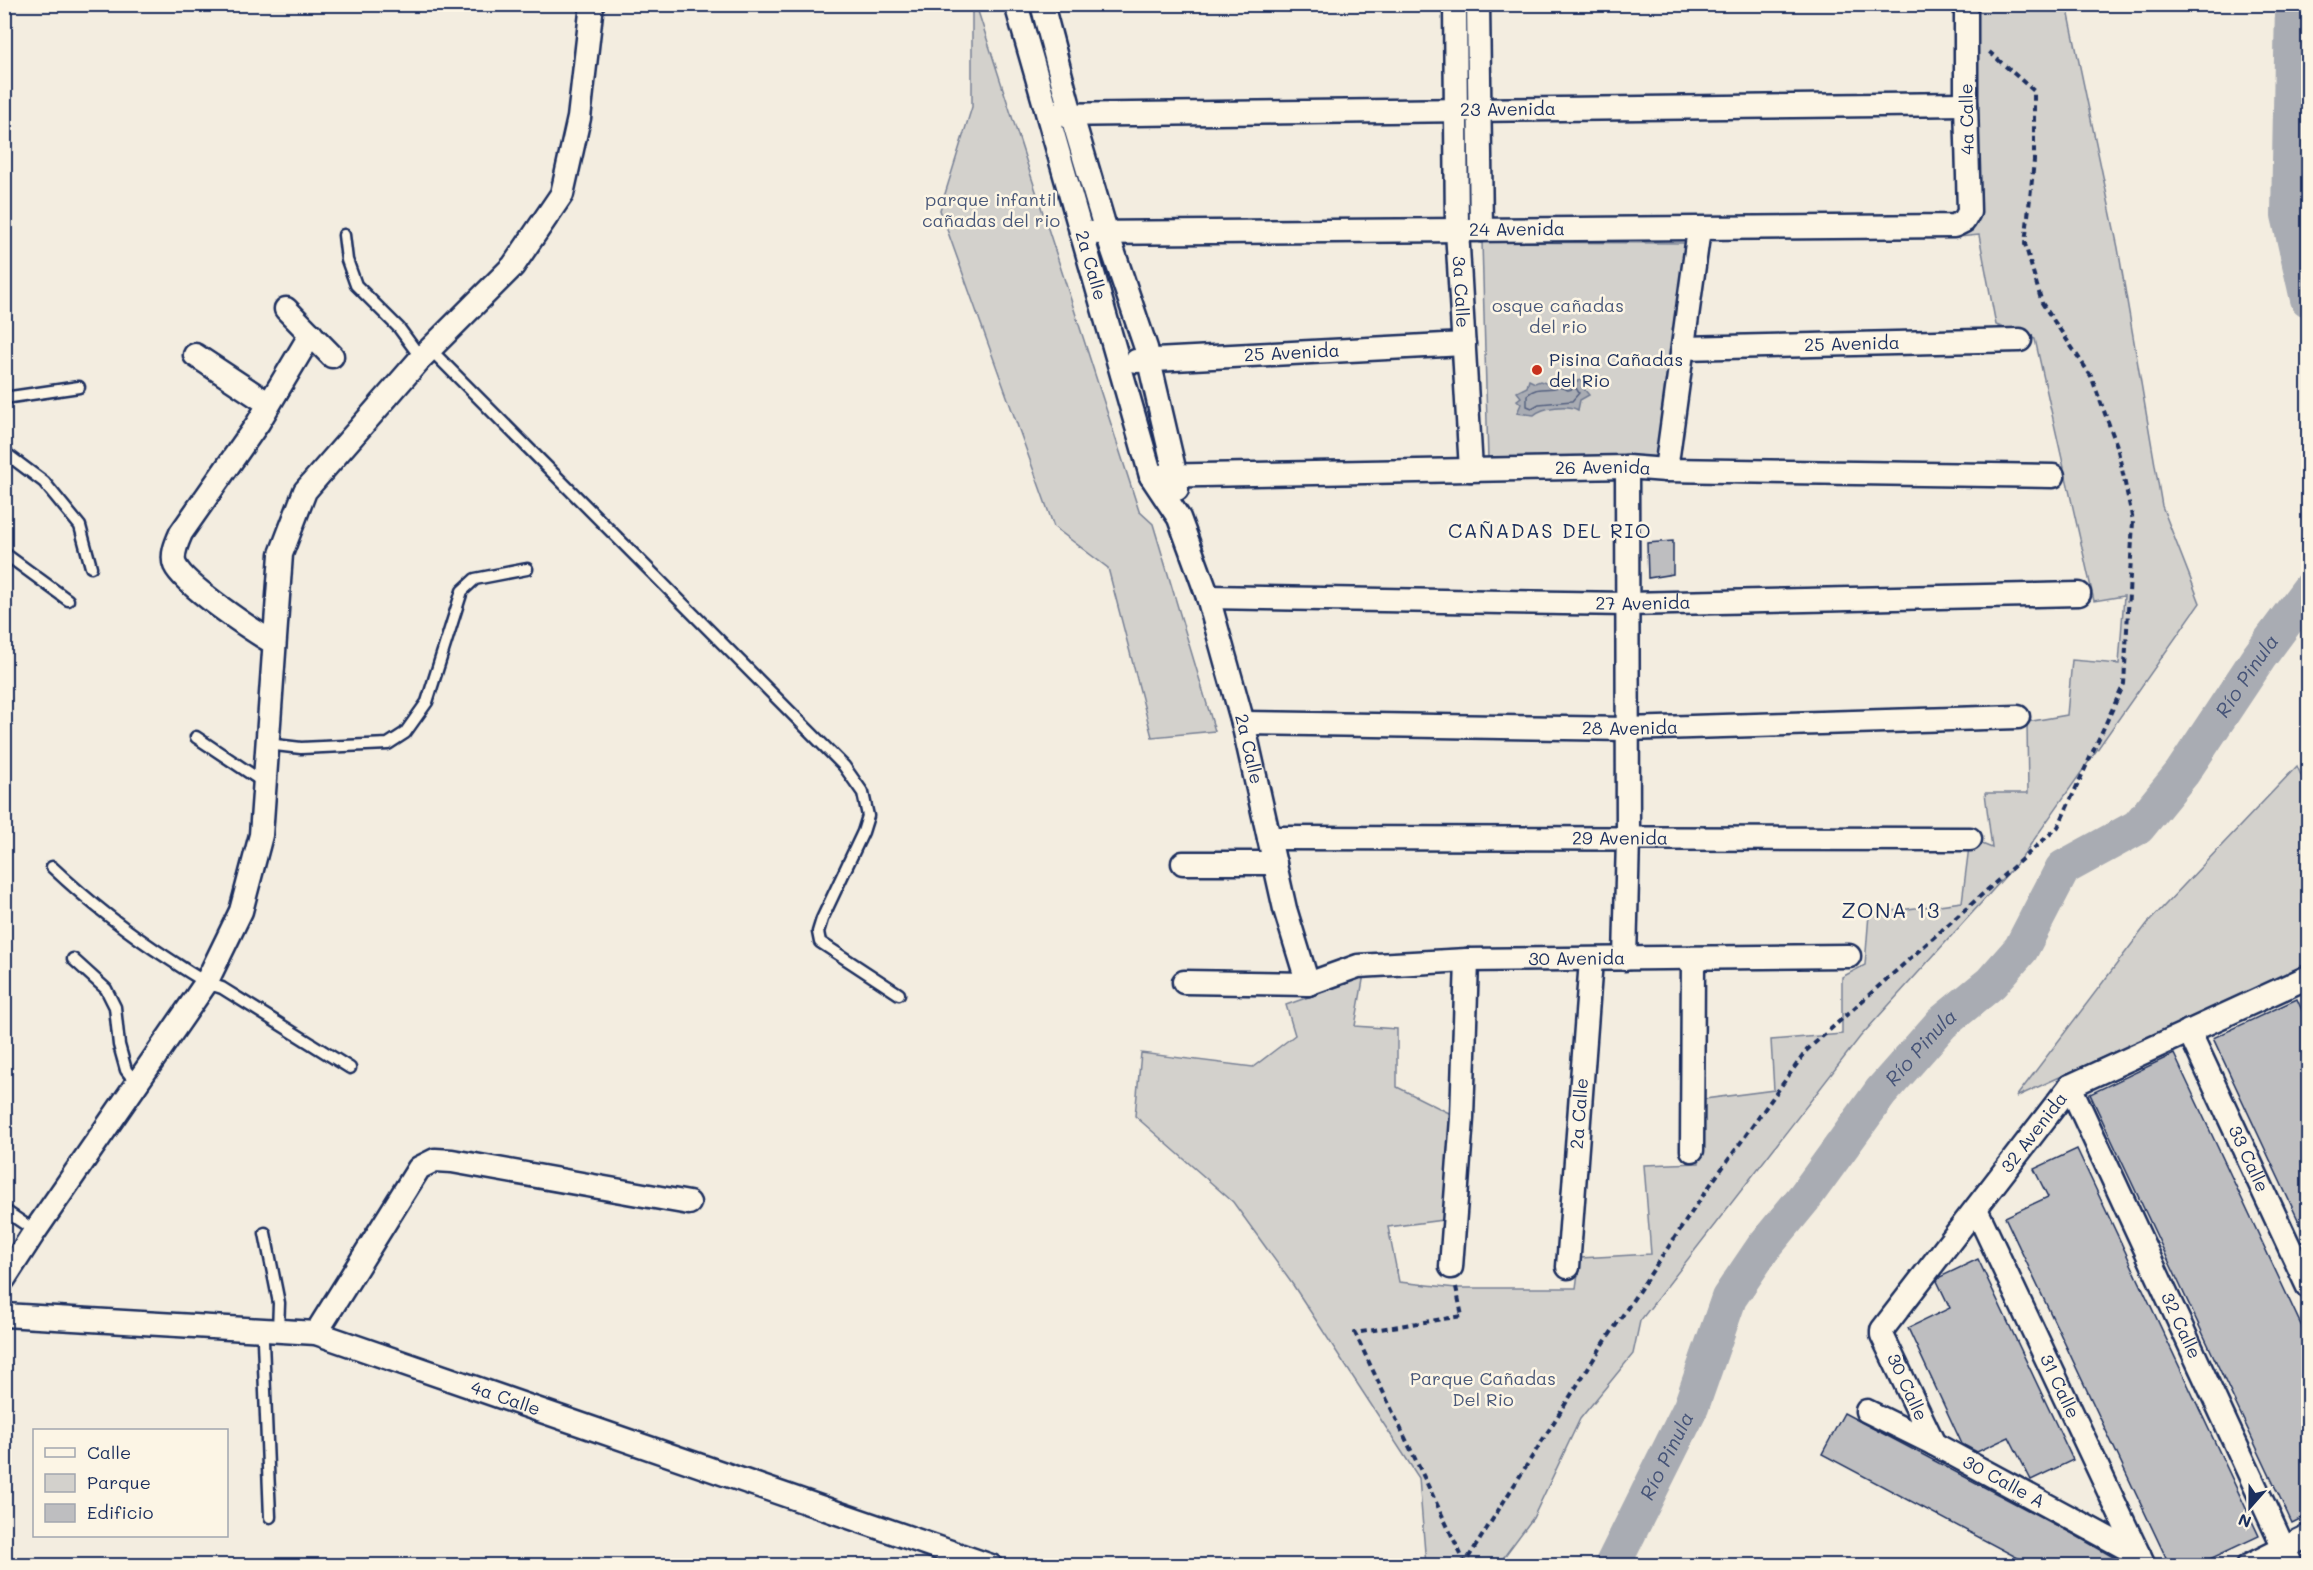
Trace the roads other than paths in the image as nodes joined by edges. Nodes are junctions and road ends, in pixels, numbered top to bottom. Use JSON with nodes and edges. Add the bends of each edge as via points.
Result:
{"nodes":[{"id":1,"x":592,"y":4,"type":"edge"},
{"id":2,"x":1016,"y":4,"type":"edge"},
{"id":3,"x":1042,"y":4,"type":"edge"},
{"id":4,"x":1455,"y":4,"type":"edge"},
{"id":5,"x":1478,"y":4,"type":"edge"},
{"id":6,"x":1966,"y":4,"type":"edge"},
{"id":7,"x":1966,"y":104,"type":"junction"},
{"id":8,"x":1480,"y":110,"type":"junction"},
{"id":9,"x":1456,"y":111,"type":"junction"},
{"id":10,"x":1049,"y":114,"type":"junction"},
{"id":11,"x":1072,"y":114,"type":"junction"},
{"id":12,"x":1954,"y":226,"type":"joint"},
{"id":13,"x":1699,"y":229,"type":"junction"},
{"id":14,"x":1457,"y":230,"type":"junction"},
{"id":15,"x":1481,"y":230,"type":"junction"},
{"id":16,"x":1081,"y":233,"type":"junction"},
{"id":17,"x":1107,"y":234,"type":"junction"},
{"id":18,"x":344,"y":235,"type":"dead end"},
{"id":19,"x":286,"y":309,"type":"dead end"},
{"id":20,"x":311,"y":334,"type":"junction"},
{"id":21,"x":2020,"y":340,"type":"dead end"},
{"id":22,"x":1464,"y":344,"type":"junction"},
{"id":23,"x":1684,"y":348,"type":"junction"},
{"id":24,"x":425,"y":354,"type":"junction"},
{"id":25,"x":195,"y":355,"type":"dead end"},
{"id":26,"x":332,"y":356,"type":"dead end"},
{"id":27,"x":1150,"y":360,"type":"junction"},
{"id":28,"x":1120,"y":362,"type":"junction"},
{"id":29,"x":79,"y":387,"type":"dead end"},
{"id":30,"x":4,"y":398,"type":"edge"},
{"id":31,"x":269,"y":404,"type":"junction"},
{"id":32,"x":4,"y":452,"type":"edge"},
{"id":33,"x":1627,"y":467,"type":"junction"},
{"id":34,"x":1471,"y":470,"type":"junction"},
{"id":35,"x":1666,"y":470,"type":"junction"},
{"id":36,"x":1151,"y":476,"type":"junction"},
{"id":37,"x":2053,"y":476,"type":"dead end"},
{"id":38,"x":1176,"y":477,"type":"junction"},
{"id":39,"x":1179,"y":518,"type":"junction"},
{"id":40,"x":4,"y":553,"type":"edge"},
{"id":41,"x":91,"y":567,"type":"dead end"},
{"id":42,"x":527,"y":569,"type":"dead end"},
{"id":43,"x":2079,"y":594,"type":"dead end"},
{"id":44,"x":1208,"y":597,"type":"junction"},
{"id":45,"x":68,"y":600,"type":"dead end"},
{"id":46,"x":1627,"y":604,"type":"junction"},
{"id":47,"x":274,"y":643,"type":"junction"},
{"id":48,"x":2018,"y":717,"type":"dead end"},
{"id":49,"x":1243,"y":723,"type":"junction"},
{"id":50,"x":1627,"y":729,"type":"junction"},
{"id":51,"x":196,"y":737,"type":"dead end"},
{"id":52,"x":267,"y":744,"type":"junction"},
{"id":53,"x":266,"y":784,"type":"junction"},
{"id":54,"x":1269,"y":838,"type":"junction"},
{"id":55,"x":1628,"y":838,"type":"junction"},
{"id":56,"x":1970,"y":839,"type":"dead end"},
{"id":57,"x":1183,"y":863,"type":"dead end"},
{"id":58,"x":1275,"y":863,"type":"junction"},
{"id":59,"x":52,"y":867,"type":"dead end"},
{"id":60,"x":1849,"y":956,"type":"dead end"},
{"id":61,"x":1693,"y":958,"type":"junction"},
{"id":62,"x":73,"y":959,"type":"dead end"},
{"id":63,"x":1625,"y":959,"type":"junction"},
{"id":64,"x":1467,"y":960,"type":"junction"},
{"id":65,"x":1591,"y":960,"type":"junction"},
{"id":66,"x":2308,"y":977,"type":"edge"},
{"id":67,"x":1184,"y":982,"type":"dead end"},
{"id":68,"x":206,"y":983,"type":"junction"},
{"id":69,"x":1308,"y":984,"type":"junction"},
{"id":70,"x":899,"y":994,"type":"dead end"},
{"id":71,"x":2189,"y":1031,"type":"junction"},
{"id":72,"x":350,"y":1068,"type":"dead end"},
{"id":73,"x":137,"y":1085,"type":"junction"},
{"id":74,"x":2070,"y":1086,"type":"junction"},
{"id":75,"x":1692,"y":1150,"type":"dead end"},
{"id":76,"x":689,"y":1203,"type":"dead end"},
{"id":77,"x":1976,"y":1209,"type":"junction"},
{"id":78,"x":4,"y":1210,"type":"edge"},
{"id":79,"x":35,"y":1231,"type":"junction"},
{"id":80,"x":265,"y":1233,"type":"dead end"},
{"id":81,"x":1451,"y":1267,"type":"road end"},
{"id":82,"x":1568,"y":1267,"type":"dead end"},
{"id":83,"x":4,"y":1279,"type":"edge"},
{"id":84,"x":2308,"y":1287,"type":"edge"},
{"id":85,"x":4,"y":1315,"type":"edge"},
{"id":86,"x":269,"y":1330,"type":"junction"},
{"id":87,"x":1882,"y":1330,"type":"joint"},
{"id":88,"x":315,"y":1333,"type":"junction"},
{"id":89,"x":1867,"y":1411,"type":"dead end"},
{"id":90,"x":1934,"y":1444,"type":"junction"},
{"id":91,"x":270,"y":1518,"type":"dead end"},
{"id":92,"x":2308,"y":1536,"type":"edge"},
{"id":93,"x":2288,"y":1557,"type":"edge"},
{"id":94,"x":2142,"y":1560,"type":"edge"},
{"id":95,"x":991,"y":1566,"type":"edge"},
{"id":96,"x":2248,"y":1566,"type":"edge"}],
"edges":[{"from":1,"to":24,"type":"street","via":[[579,118],[562,194],[513,266]]},
{"from":2,"to":10,"type":"street","name":"2a Calle"},
{"from":3,"to":11,"type":"street","name":"2a Calle"},
{"from":4,"to":9,"type":"street","name":"3a Calle"},
{"from":5,"to":8,"type":"street"},
{"from":6,"to":7,"type":"street","name":"4a Calle"},
{"from":7,"to":8,"type":"street","name":"23 Avenida"},
{"from":7,"to":12,"type":"street","name":"4a Calle","via":[[1969,212],[1964,221]]},
{"from":8,"to":9,"type":"street","name":"23 Avenida"},
{"from":8,"to":15,"type":"street"},
{"from":9,"to":11,"type":"street","name":"23 Avenida"},
{"from":9,"to":14,"type":"street","name":"3a Calle"},
{"from":10,"to":11,"type":"street","name":"23 Avenida"},
{"from":10,"to":16,"type":"street","name":"2a Calle"},
{"from":11,"to":17,"type":"street","name":"2a Calle"},
{"from":12,"to":13,"type":"street","name":"24 Avenida"},
{"from":13,"to":15,"type":"street","name":"24 Avenida"},
{"from":13,"to":23,"type":"street"},
{"from":14,"to":15,"type":"street","name":"24 Avenida"},
{"from":14,"to":17,"type":"street","name":"24 Avenida"},
{"from":14,"to":22,"type":"street","name":"3a Calle"},
{"from":16,"to":17,"type":"street","name":"24 Avenida"},
{"from":16,"to":28,"type":"street","name":"2a Calle"},
{"from":17,"to":27,"type":"street","name":"2a Calle"},
{"from":18,"to":24,"type":"lane","via":[[356,285]]},
{"from":19,"to":20,"type":"street"},
{"from":20,"to":26,"type":"street"},
{"from":20,"to":31,"type":"street"},
{"from":21,"to":23,"type":"street","name":"25 Avenida"},
{"from":22,"to":27,"type":"street","name":"25 Avenida"},
{"from":22,"to":34,"type":"street","name":"3a Calle"},
{"from":23,"to":35,"type":"street"},
{"from":24,"to":47,"type":"street","via":[[305,491],[281,554]]},
{"from":24,"to":70,"type":"lane","via":[[844,766],[863,794],[868,816],[822,919],[820,942]]},
{"from":25,"to":31,"type":"street"},
{"from":27,"to":28,"type":"street","name":"25 Avenida"},
{"from":27,"to":38,"type":"street","name":"2a Calle"},
{"from":28,"to":36,"type":"street","name":"2a Calle"},
{"from":29,"to":30,"type":"lane"},
{"from":31,"to":47,"type":"street","via":[[181,533],[174,564],[186,580]]},
{"from":32,"to":41,"type":"lane","via":[[44,482],[80,526]]},
{"from":33,"to":34,"type":"street","name":"26 Avenida"},
{"from":33,"to":35,"type":"street","name":"26 Avenida"},
{"from":33,"to":46,"type":"street"},
{"from":34,"to":38,"type":"street","name":"26 Avenida"},
{"from":35,"to":37,"type":"street","name":"26 Avenida"},
{"from":36,"to":38,"type":"street","name":"26 Avenida"},
{"from":36,"to":39,"type":"street","name":"2a Calle"},
{"from":38,"to":39,"type":"street","name":"2a Calle"},
{"from":39,"to":44,"type":"street","name":"2a Calle"},
{"from":40,"to":45,"type":"lane"},
{"from":42,"to":52,"type":"lane","via":[[475,579],[462,591],[427,702],[405,733],[388,744],[301,748]]},
{"from":43,"to":46,"type":"street","name":"27 Avenida"},
{"from":44,"to":46,"type":"street","name":"27 Avenida"},
{"from":44,"to":49,"type":"street","name":"2a Calle"},
{"from":46,"to":50,"type":"street"},
{"from":47,"to":52,"type":"street"},
{"from":48,"to":50,"type":"street","name":"28 Avenida"},
{"from":49,"to":50,"type":"street","name":"28 Avenida"},
{"from":49,"to":54,"type":"street","name":"2a Calle"},
{"from":50,"to":55,"type":"street"},
{"from":51,"to":53,"type":"lane"},
{"from":52,"to":53,"type":"street"},
{"from":53,"to":68,"type":"street","via":[[261,835],[242,911]]},
{"from":54,"to":55,"type":"street","name":"29 Avenida"},
{"from":54,"to":58,"type":"street","name":"2a Calle"},
{"from":55,"to":56,"type":"street","name":"29 Avenida"},
{"from":55,"to":63,"type":"street"},
{"from":57,"to":58,"type":"street"},
{"from":58,"to":69,"type":"street","name":"2a Calle"},
{"from":59,"to":68,"type":"lane","via":[[139,940]]},
{"from":60,"to":61,"type":"street","name":"30 Avenida"},
{"from":61,"to":63,"type":"street","name":"30 Avenida"},
{"from":61,"to":75,"type":"street"},
{"from":62,"to":73,"type":"lane","via":[[106,989],[116,1007],[118,1045],[126,1070]]},
{"from":63,"to":65,"type":"street","name":"30 Avenida"},
{"from":64,"to":65,"type":"street","name":"30 Avenida"},
{"from":64,"to":69,"type":"street","name":"30 Avenida","via":[[1358,966]]},
{"from":64,"to":81,"type":"street","via":[[1462,1118]]},
{"from":65,"to":82,"type":"street","name":"2a Calle"},
{"from":66,"to":71,"type":"street","name":"32 Avenida"},
{"from":67,"to":69,"type":"street"},
{"from":68,"to":72,"type":"lane","via":[[222,988]]},
{"from":68,"to":73,"type":"street"},
{"from":71,"to":74,"type":"street","name":"32 Avenida"},
{"from":71,"to":84,"type":"street","name":"33 Calle"},
{"from":73,"to":79,"type":"street"},
{"from":74,"to":77,"type":"street","name":"32 Avenida"},
{"from":74,"to":93,"type":"street","name":"32 Calle"},
{"from":76,"to":88,"type":"street","via":[[435,1160],[419,1168]]},
{"from":77,"to":87,"type":"street","name":"32 Avenida"},
{"from":77,"to":94,"type":"street","name":"31 Calle"},
{"from":78,"to":79,"type":"lane"},
{"from":79,"to":83,"type":"street"},
{"from":80,"to":86,"type":"lane","via":[[279,1303]]},
{"from":85,"to":86,"type":"street","name":"4a Calle"},
{"from":86,"to":88,"type":"street","name":"4a Calle"},
{"from":86,"to":91,"type":"lane","via":[[263,1341]]},
{"from":87,"to":90,"type":"street","name":"30 Calle"},
{"from":88,"to":95,"type":"street","name":"4a Calle"},
{"from":89,"to":90,"type":"street","name":"30 Calle A"},
{"from":90,"to":94,"type":"street","name":"30 Calle A"},
{"from":92,"to":93,"type":"street"},
{"from":93,"to":96,"type":"street"}]}
